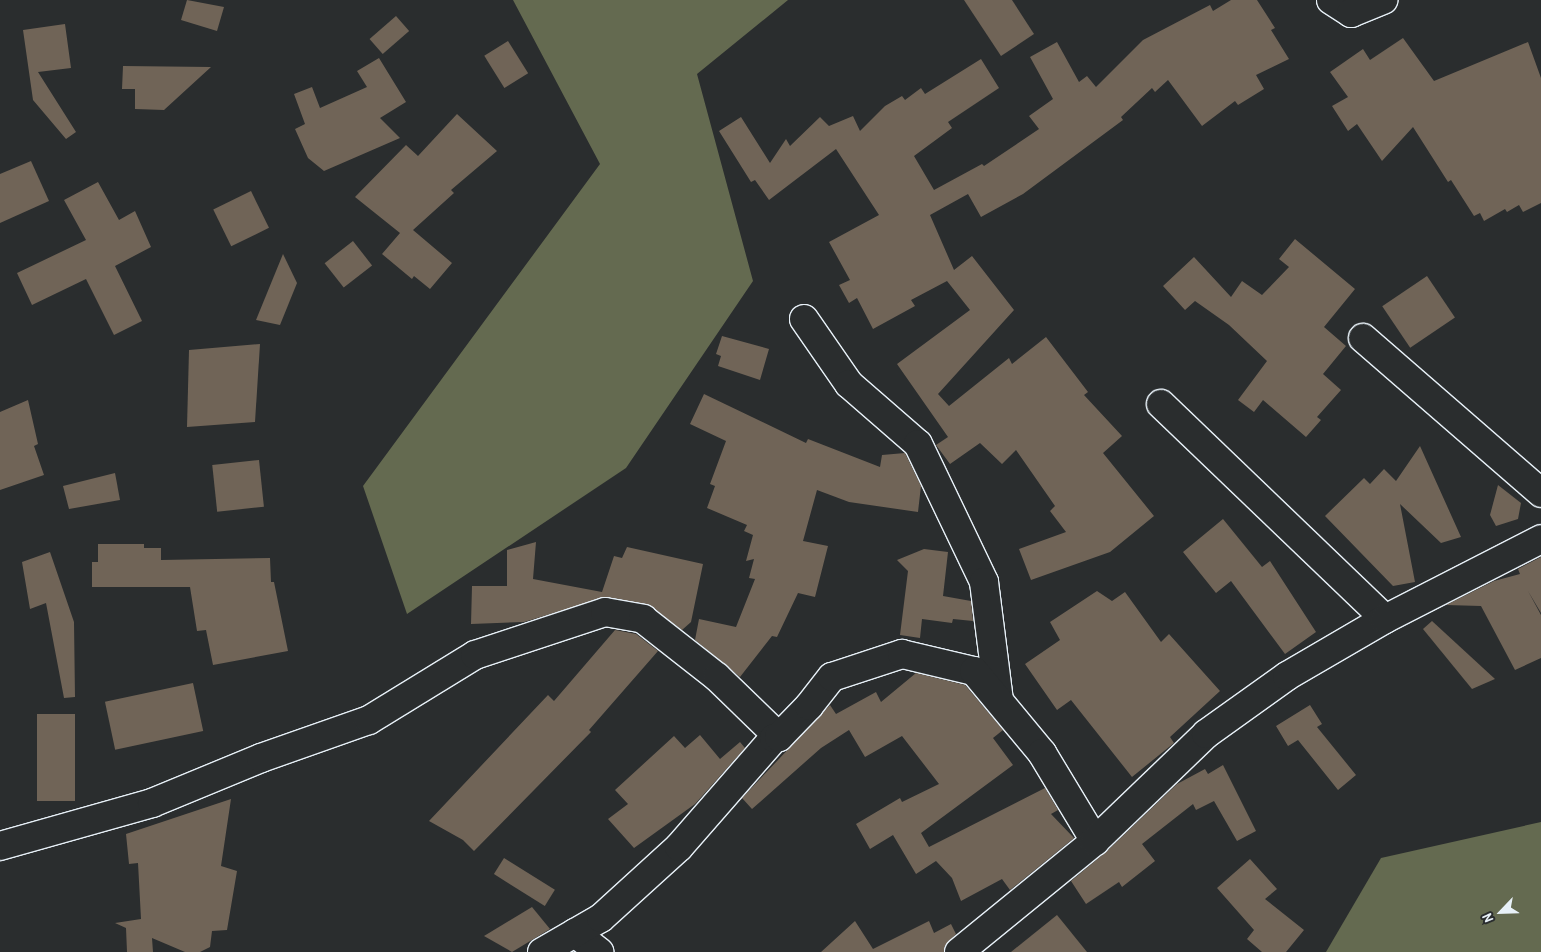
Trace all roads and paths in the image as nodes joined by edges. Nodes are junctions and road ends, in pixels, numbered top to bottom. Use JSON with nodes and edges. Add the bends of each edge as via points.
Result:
{"nodes":[{"id":1,"x":1331,"y":0,"type":"edge"},
{"id":2,"x":1384,"y":0,"type":"edge"},
{"id":3,"x":804,"y":318,"type":"dead end"},
{"id":4,"x":1364,"y":338,"type":"dead end"},
{"id":5,"x":1161,"y":404,"type":"dead end"},
{"id":6,"x":1541,"y":493,"type":"edge"},
{"id":7,"x":1541,"y":539,"type":"edge"},
{"id":8,"x":1385,"y":619,"type":"junction"},
{"id":9,"x":999,"y":700,"type":"junction"},
{"id":10,"x":779,"y":737,"type":"junction"},
{"id":11,"x":1095,"y":841,"type":"junction"},
{"id":12,"x":0,"y":846,"type":"edge"},
{"id":13,"x":576,"y":933,"type":"junction"},
{"id":14,"x":542,"y":952,"type":"edge"},
{"id":15,"x":599,"y":952,"type":"edge"},
{"id":16,"x":959,"y":952,"type":"edge"}],
"edges":[{"from":1,"to":2,"type":"street","via":[[1351,14]]},
{"from":3,"to":9,"type":"street","via":[[849,384],[918,444],[984,582]]},
{"from":4,"to":6,"type":"street"},
{"from":5,"to":8,"type":"street"},
{"from":7,"to":8,"type":"street"},
{"from":8,"to":11,"type":"street","via":[[1287,676],[1206,734]]},
{"from":9,"to":10,"type":"street","via":[[974,671],[902,654],[832,677]]},
{"from":9,"to":11,"type":"street","via":[[1042,752]]},
{"from":10,"to":12,"type":"street","via":[[717,677],[643,619],[605,612],[475,656],[369,720],[261,758],[152,803]]},
{"from":10,"to":13,"type":"street","via":[[774,738],[679,847],[601,918]]},
{"from":11,"to":16,"type":"street"},
{"from":13,"to":14,"type":"street"},
{"from":13,"to":15,"type":"street"}]}
